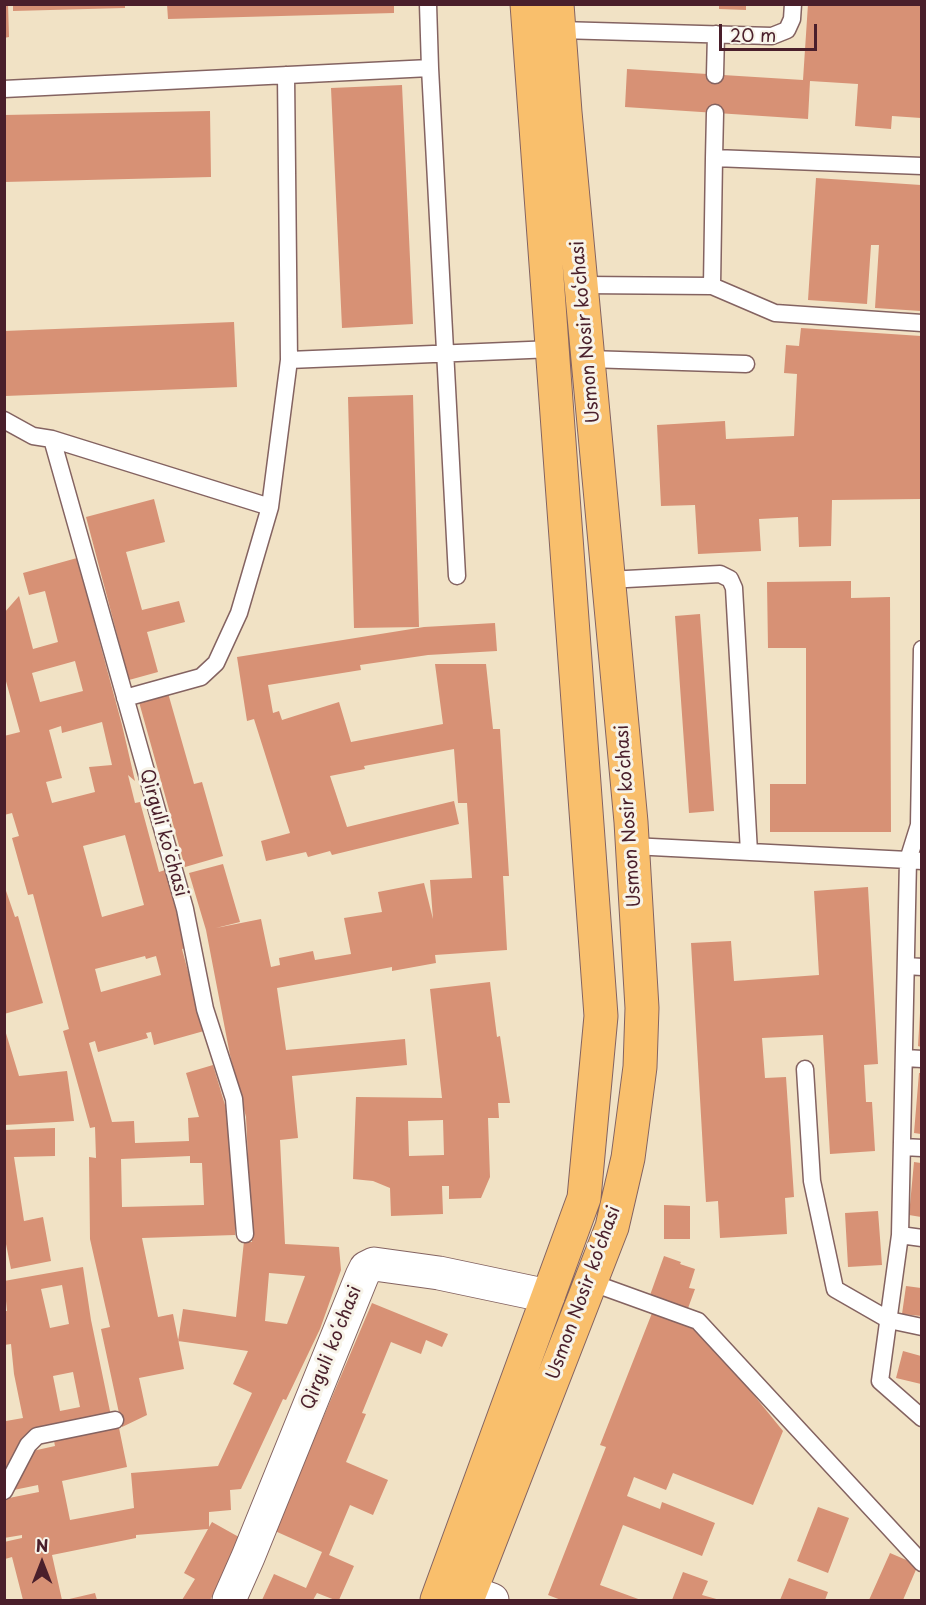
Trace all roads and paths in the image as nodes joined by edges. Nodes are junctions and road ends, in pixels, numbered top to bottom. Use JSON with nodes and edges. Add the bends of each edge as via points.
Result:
{"nodes":[{"id":1,"x":428,"y":4,"type":"edge"},
{"id":2,"x":527,"y":4,"type":"edge"},
{"id":3,"x":793,"y":4,"type":"edge"},
{"id":4,"x":558,"y":17,"type":"edge"},
{"id":5,"x":716,"y":34,"type":"junction"},
{"id":6,"x":430,"y":68,"type":"junction"},
{"id":7,"x":286,"y":75,"type":"junction"},
{"id":8,"x":715,"y":75,"type":"dead end"},
{"id":9,"x":4,"y":89,"type":"edge"},
{"id":10,"x":715,"y":113,"type":"dead end"},
{"id":11,"x":714,"y":158,"type":"junction"},
{"id":12,"x":921,"y":166,"type":"edge"},
{"id":13,"x":581,"y":285,"type":"junction"},
{"id":14,"x":712,"y":286,"type":"junction"},
{"id":15,"x":921,"y":323,"type":"edge"},
{"id":16,"x":553,"y":349,"type":"junction"},
{"id":17,"x":446,"y":353,"type":"junction"},
{"id":18,"x":289,"y":360,"type":"junction"},
{"id":19,"x":588,"y":360,"type":"junction"},
{"id":20,"x":746,"y":364,"type":"dead end"},
{"id":21,"x":4,"y":420,"type":"edge"},
{"id":22,"x":52,"y":439,"type":"junction"},
{"id":23,"x":270,"y":507,"type":"junction"},
{"id":24,"x":457,"y":576,"type":"dead end"},
{"id":25,"x":609,"y":580,"type":"junction"},
{"id":26,"x":921,"y":649,"type":"edge"},
{"id":27,"x":124,"y":698,"type":"junction"},
{"id":28,"x":921,"y":739,"type":"edge"},
{"id":29,"x":632,"y":846,"type":"junction"},
{"id":30,"x":749,"y":852,"type":"junction"},
{"id":31,"x":915,"y":861,"type":"edge"},
{"id":32,"x":914,"y":966,"type":"edge"},
{"id":33,"x":913,"y":1058,"type":"edge"},
{"id":34,"x":805,"y":1069,"type":"dead end"},
{"id":35,"x":903,"y":1147,"type":"junction"},
{"id":36,"x":921,"y":1148,"type":"edge"},
{"id":37,"x":245,"y":1234,"type":"dead end"},
{"id":38,"x":900,"y":1236,"type":"junction"},
{"id":39,"x":921,"y":1238,"type":"edge"},
{"id":40,"x":590,"y":1282,"type":"junction"},
{"id":41,"x":548,"y":1296,"type":"junction"},
{"id":42,"x":889,"y":1320,"type":"junction"},
{"id":43,"x":921,"y":1327,"type":"edge"},
{"id":44,"x":921,"y":1418,"type":"edge"},
{"id":45,"x":115,"y":1420,"type":"dead end"},
{"id":46,"x":4,"y":1491,"type":"edge"},
{"id":47,"x":921,"y":1563,"type":"edge"},
{"id":48,"x":476,"y":1598,"type":"edge"},
{"id":49,"x":229,"y":1600,"type":"edge"},
{"id":50,"x":437,"y":1600,"type":"edge"}],
"edges":[{"from":1,"to":6,"type":"lane"},
{"from":2,"to":16,"type":"main road","name":"Usmon Nosir ko‘chasi"},
{"from":3,"to":5,"type":"lane","via":[[787,30],[772,36]]},
{"from":4,"to":5,"type":"lane"},
{"from":4,"to":13,"type":"main road","name":"Usmon Nosir ko‘chasi"},
{"from":5,"to":8,"type":"lane"},
{"from":6,"to":7,"type":"lane"},
{"from":6,"to":17,"type":"lane"},
{"from":7,"to":9,"type":"lane"},
{"from":7,"to":18,"type":"lane"},
{"from":10,"to":11,"type":"lane"},
{"from":11,"to":12,"type":"lane"},
{"from":11,"to":14,"type":"lane"},
{"from":13,"to":14,"type":"lane"},
{"from":13,"to":19,"type":"main road","name":"Usmon Nosir ko‘chasi"},
{"from":14,"to":15,"type":"lane","via":[[775,313]]},
{"from":16,"to":17,"type":"lane"},
{"from":16,"to":41,"type":"main road","name":"Usmon Nosir ko‘chasi","via":[[602,1016],[584,1198]]},
{"from":17,"to":18,"type":"lane"},
{"from":17,"to":24,"type":"lane"},
{"from":18,"to":23,"type":"lane"},
{"from":19,"to":20,"type":"lane"},
{"from":19,"to":25,"type":"main road","name":"Usmon Nosir ko‘chasi"},
{"from":21,"to":22,"type":"lane","via":[[33,436]]},
{"from":22,"to":23,"type":"lane"},
{"from":22,"to":27,"type":"lane","name":"Qirguli koʻchasi"},
{"from":23,"to":27,"type":"lane","via":[[239,613],[216,663],[201,677]]},
{"from":25,"to":29,"type":"main road","name":"Usmon Nosir ko‘chasi"},
{"from":25,"to":30,"type":"lane","via":[[720,574],[730,579],[734,588]]},
{"from":26,"to":28,"type":"lane"},
{"from":27,"to":37,"type":"lane","name":"Qirguli koʻchasi","via":[[185,909],[205,1010],[234,1099]]},
{"from":28,"to":31,"type":"lane"},
{"from":29,"to":30,"type":"lane"},
{"from":29,"to":40,"type":"main road","name":"Usmon Nosir ko‘chasi","via":[[642,1008],[640,1067],[612,1227]]},
{"from":30,"to":31,"type":"lane"},
{"from":31,"to":32,"type":"lane"},
{"from":32,"to":33,"type":"lane"},
{"from":33,"to":35,"type":"lane"},
{"from":34,"to":42,"type":"lane","via":[[812,1181],[835,1289]]},
{"from":35,"to":36,"type":"lane"},
{"from":35,"to":38,"type":"lane"},
{"from":38,"to":39,"type":"lane"},
{"from":38,"to":42,"type":"lane"},
{"from":40,"to":47,"type":"lane","via":[[698,1321]]},
{"from":40,"to":48,"type":"main road","name":"Usmon Nosir ko‘chasi"},
{"from":41,"to":49,"type":"street","name":"Qirguli koʻchasi","via":[[439,1273],[374,1264],[366,1268]]},
{"from":41,"to":50,"type":"main road","name":"Usmon Nosir ko‘chasi"},
{"from":42,"to":43,"type":"lane"},
{"from":42,"to":44,"type":"lane","via":[[880,1381]]},
{"from":45,"to":46,"type":"lane","via":[[37,1436],[28,1445]]}]}
